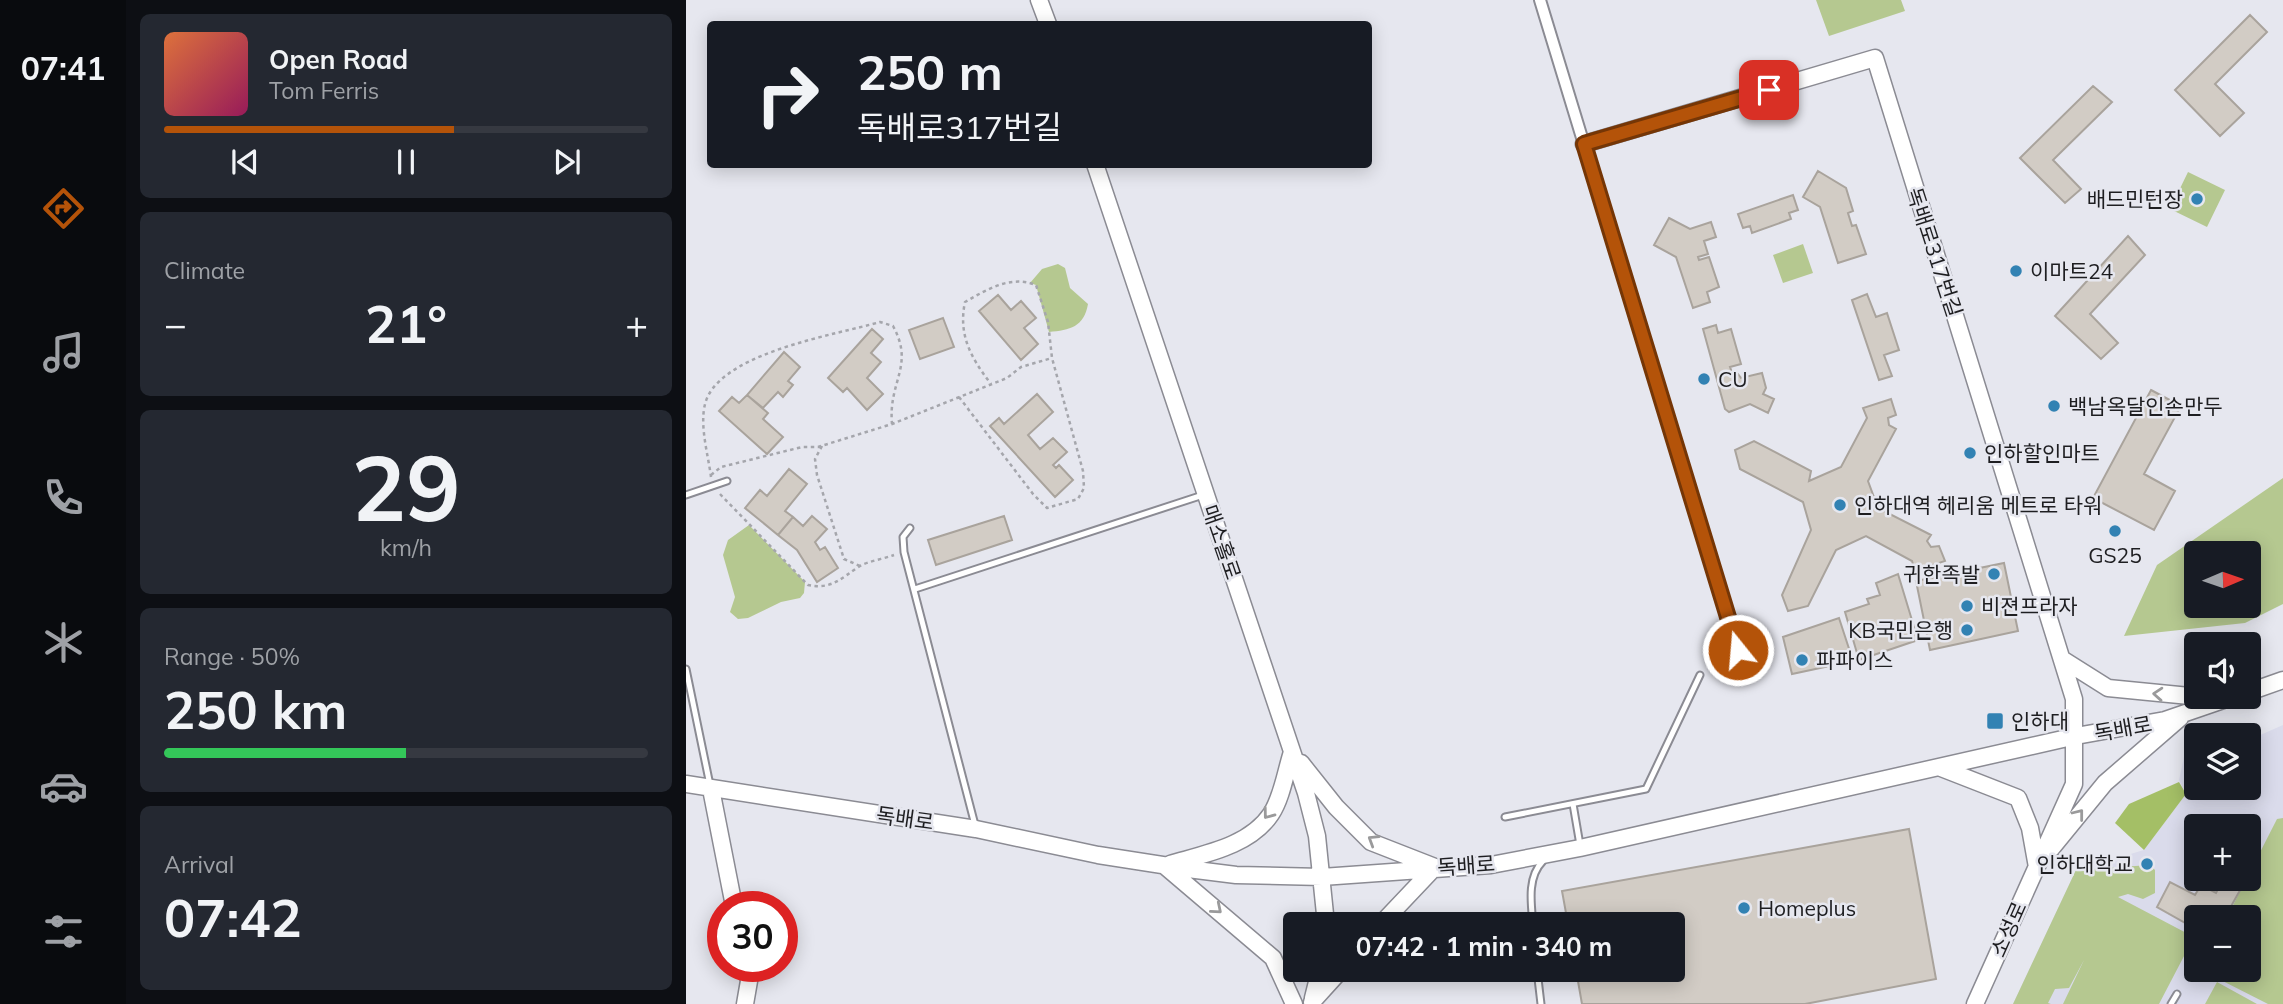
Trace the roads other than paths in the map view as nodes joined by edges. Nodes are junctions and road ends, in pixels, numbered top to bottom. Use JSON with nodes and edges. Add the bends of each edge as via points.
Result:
{"nodes":[{"id":1,"x":1039,"y":0,"type":"edge"},
{"id":2,"x":1540,"y":0,"type":"edge"},
{"id":3,"x":1047,"y":21,"type":"edge"},
{"id":4,"x":1584,"y":144,"type":"junction"},
{"id":5,"x":1096,"y":168,"type":"edge"},
{"id":6,"x":727,"y":481,"type":"dead end"},
{"id":7,"x":1206,"y":494,"type":"junction"},
{"id":8,"x":686,"y":495,"type":"edge"},
{"id":9,"x":910,"y":528,"type":"dead end"},
{"id":10,"x":915,"y":589,"type":"junction"},
{"id":11,"x":1738,"y":650,"type":"dead end"},
{"id":12,"x":2062,"y":659,"type":"junction"},
{"id":13,"x":686,"y":668,"type":"edge"},
{"id":14,"x":1700,"y":676,"type":"dead end"},
{"id":15,"x":2283,"y":680,"type":"edge"},
{"id":16,"x":2261,"y":688,"type":"edge"},
{"id":17,"x":2184,"y":694,"type":"edge"},
{"id":18,"x":2198,"y":709,"type":"edge"},
{"id":19,"x":2186,"y":713,"type":"junction"},
{"id":20,"x":2076,"y":736,"type":"junction"},
{"id":21,"x":1293,"y":752,"type":"junction"},
{"id":22,"x":1941,"y":768,"type":"junction"},
{"id":23,"x":686,"y":784,"type":"edge"},
{"id":24,"x":711,"y":789,"type":"junction"},
{"id":25,"x":1573,"y":804,"type":"junction"},
{"id":26,"x":1505,"y":817,"type":"dead end"},
{"id":27,"x":976,"y":828,"type":"junction"},
{"id":28,"x":1580,"y":848,"type":"junction"},
{"id":29,"x":1552,"y":853,"type":"junction"},
{"id":30,"x":1164,"y":865,"type":"junction"},
{"id":31,"x":1435,"y":867,"type":"junction"},
{"id":32,"x":2037,"y":867,"type":"junction"},
{"id":33,"x":1322,"y":877,"type":"junction"},
{"id":34,"x":731,"y":891,"type":"edge"},
{"id":35,"x":1325,"y":912,"type":"edge"},
{"id":36,"x":1392,"y":912,"type":"edge"},
{"id":37,"x":1532,"y":912,"type":"edge"},
{"id":38,"x":749,"y":982,"type":"edge"},
{"id":39,"x":1317,"y":982,"type":"edge"},
{"id":40,"x":1330,"y":982,"type":"edge"},
{"id":41,"x":1539,"y":982,"type":"edge"},
{"id":42,"x":2177,"y":994,"type":"dead end"},
{"id":43,"x":1312,"y":1003,"type":"edge"},
{"id":44,"x":745,"y":1004,"type":"edge"},
{"id":45,"x":1294,"y":1004,"type":"edge"},
{"id":46,"x":1541,"y":1004,"type":"edge"},
{"id":47,"x":1975,"y":1004,"type":"edge"},
{"id":48,"x":2172,"y":1004,"type":"edge"}],
"edges":[{"from":1,"to":3,"type":"main road"},
{"from":2,"to":4,"type":"street"},
{"from":4,"to":11,"type":"street"},
{"from":4,"to":12,"type":"main road","name":"독배로317번길","via":[[1874,58]]},
{"from":5,"to":7,"type":"main road","name":"매소홀로"},
{"from":6,"to":8,"type":"lane"},
{"from":7,"to":10,"type":"lane"},
{"from":7,"to":21,"type":"main road","name":"매소홀로"},
{"from":9,"to":10,"type":"lane","via":[[903,537],[904,552]]},
{"from":10,"to":27,"type":"lane"},
{"from":17,"to":12,"type":"main road","one_way":true,"via":[[2108,688]]},
{"from":12,"to":20,"type":"main road","name":"독배로317번길","via":[[2074,699]]},
{"from":13,"to":24,"type":"lane"},
{"from":14,"to":25,"type":"lane","via":[[1646,789]]},
{"from":15,"to":16,"type":"main road"},
{"from":18,"to":19,"type":"main road","name":"독배로"},
{"from":19,"to":20,"type":"main road","name":"독배로"},
{"from":32,"to":19,"type":"main road","one_way":true,"via":[[2105,783]]},
{"from":20,"to":22,"type":"main road","name":"독배로"},
{"from":20,"to":32,"type":"main road","name":"소성로","via":[[2074,785]]},
{"from":21,"to":30,"type":"main road","one_way":true,"via":[[1272,814],[1222,849]]},
{"from":31,"to":21,"type":"main road","one_way":true,"via":[[1371,842],[1336,807]]},
{"from":21,"to":33,"type":"main road","name":"매소홀로","via":[[1317,836]]},
{"from":22,"to":28,"type":"main road","name":"독배로"},
{"from":22,"to":32,"type":"main road","via":[[2018,798],[2030,828]]},
{"from":23,"to":24,"type":"main road","name":"독배로"},
{"from":24,"to":27,"type":"main road","name":"독배로"},
{"from":24,"to":34,"type":"main road"},
{"from":25,"to":26,"type":"lane"},
{"from":25,"to":28,"type":"lane"},
{"from":27,"to":30,"type":"main road","name":"독배로"},
{"from":28,"to":29,"type":"main road","name":"독배로"},
{"from":29,"to":31,"type":"main road","name":"독배로","via":[[1491,864]]},
{"from":29,"to":37,"type":"lane","via":[[1539,864],[1534,878]]},
{"from":30,"to":33,"type":"main road","name":"독배로","via":[[1236,875]]},
{"from":30,"to":45,"type":"main road","one_way":true,"via":[[1273,958]]},
{"from":31,"to":33,"type":"main road","name":"독배로"},
{"from":31,"to":36,"type":"main road"},
{"from":32,"to":47,"type":"main road","name":"소성로"},
{"from":33,"to":35,"type":"main road","name":"매소홀로"},
{"from":38,"to":44,"type":"main road"},
{"from":39,"to":43,"type":"main road"},
{"from":40,"to":43,"type":"main road"},
{"from":41,"to":46,"type":"lane"},
{"from":42,"to":48,"type":"lane"}]}
